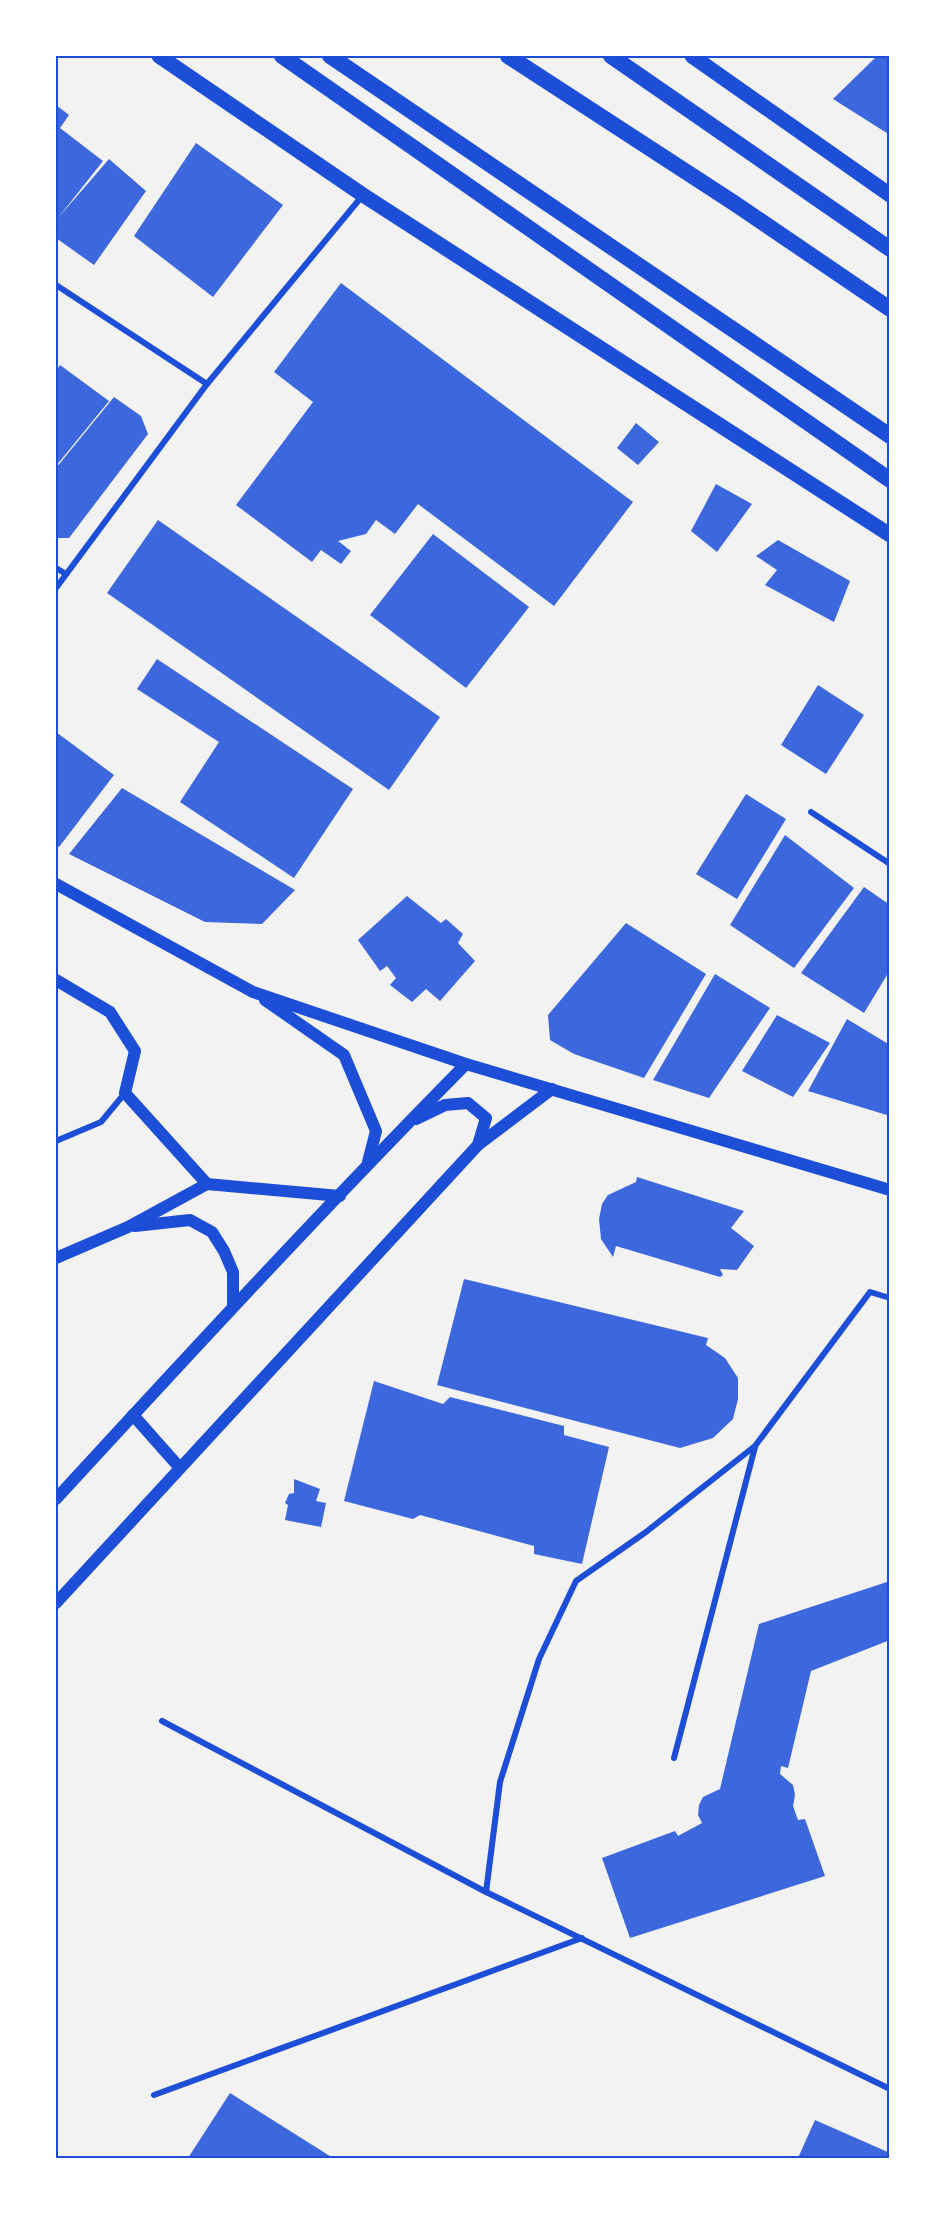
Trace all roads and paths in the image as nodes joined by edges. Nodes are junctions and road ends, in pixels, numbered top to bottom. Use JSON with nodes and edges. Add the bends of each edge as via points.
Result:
{"nodes":[{"id":1,"x":159,"y":56,"type":"edge"},
{"id":2,"x":282,"y":56,"type":"edge"},
{"id":3,"x":330,"y":56,"type":"edge"},
{"id":4,"x":508,"y":56,"type":"edge"},
{"id":5,"x":611,"y":56,"type":"edge"},
{"id":6,"x":692,"y":56,"type":"edge"},
{"id":7,"x":363,"y":195,"type":"junction"},
{"id":8,"x":890,"y":195,"type":"edge"},
{"id":9,"x":890,"y":249,"type":"edge"},
{"id":10,"x":56,"y":285,"type":"edge"},
{"id":11,"x":890,"y":309,"type":"edge"},
{"id":12,"x":207,"y":384,"type":"junction"},
{"id":13,"x":890,"y":436,"type":"edge"},
{"id":14,"x":890,"y":480,"type":"edge"},
{"id":15,"x":890,"y":535,"type":"edge"},
{"id":16,"x":56,"y":568,"type":"edge"},
{"id":17,"x":66,"y":574,"type":"junction"},
{"id":18,"x":56,"y":588,"type":"edge"},
{"id":19,"x":811,"y":812,"type":"dead end"},
{"id":20,"x":890,"y":864,"type":"edge"},
{"id":21,"x":56,"y":884,"type":"edge"},
{"id":22,"x":56,"y":980,"type":"edge"},
{"id":23,"x":253,"y":992,"type":"junction"},
{"id":24,"x":466,"y":1064,"type":"junction"},
{"id":25,"x":552,"y":1089,"type":"junction"},
{"id":26,"x":125,"y":1093,"type":"junction"},
{"id":27,"x":407,"y":1124,"type":"junction"},
{"id":28,"x":56,"y":1141,"type":"edge"},
{"id":29,"x":478,"y":1145,"type":"junction"},
{"id":30,"x":368,"y":1163,"type":"junction"},
{"id":31,"x":207,"y":1184,"type":"junction"},
{"id":32,"x":890,"y":1190,"type":"edge"},
{"id":33,"x":340,"y":1196,"type":"junction"},
{"id":34,"x":128,"y":1227,"type":"junction"},
{"id":35,"x":56,"y":1258,"type":"edge"},
{"id":36,"x":890,"y":1298,"type":"edge"},
{"id":37,"x":233,"y":1306,"type":"junction"},
{"id":38,"x":133,"y":1415,"type":"junction"},
{"id":39,"x":755,"y":1446,"type":"junction"},
{"id":40,"x":180,"y":1468,"type":"junction"},
{"id":41,"x":56,"y":1499,"type":"edge"},
{"id":42,"x":56,"y":1603,"type":"edge"},
{"id":43,"x":162,"y":1721,"type":"dead end"},
{"id":44,"x":674,"y":1758,"type":"dead end"},
{"id":45,"x":486,"y":1892,"type":"junction"},
{"id":46,"x":582,"y":1938,"type":"junction"},
{"id":47,"x":890,"y":2089,"type":"edge"},
{"id":48,"x":154,"y":2096,"type":"dead end"}],
"edges":[{"from":1,"to":7,"type":"main road"},
{"from":2,"to":14,"type":"highway"},
{"from":3,"to":13,"type":"highway"},
{"from":4,"to":11,"type":"highway"},
{"from":5,"to":9,"type":"highway"},
{"from":6,"to":8,"type":"main road"},
{"from":7,"to":12,"type":"street"},
{"from":7,"to":15,"type":"main road"},
{"from":10,"to":12,"type":"street"},
{"from":12,"to":17,"type":"street"},
{"from":16,"to":17,"type":"street"},
{"from":17,"to":18,"type":"street"},
{"from":19,"to":20,"type":"street"},
{"from":21,"to":23,"type":"main road"},
{"from":22,"to":26,"type":"main road","via":[[110,1012],[135,1051]]},
{"from":23,"to":24,"type":"main road"},
{"from":23,"to":30,"type":"main road","via":[[344,1055],[376,1131]]},
{"from":24,"to":25,"type":"main road"},
{"from":24,"to":27,"type":"main road"},
{"from":25,"to":29,"type":"main road"},
{"from":25,"to":32,"type":"main road"},
{"from":26,"to":28,"type":"street","via":[[101,1122]]},
{"from":26,"to":31,"type":"main road"},
{"from":27,"to":29,"type":"main road","via":[[445,1105],[468,1103],[486,1118]]},
{"from":27,"to":30,"type":"main road"},
{"from":29,"to":40,"type":"main road"},
{"from":30,"to":33,"type":"main road"},
{"from":31,"to":33,"type":"main road"},
{"from":31,"to":34,"type":"main road"},
{"from":33,"to":37,"type":"main road"},
{"from":34,"to":35,"type":"main road"},
{"from":34,"to":37,"type":"main road","via":[[190,1220],[212,1232],[233,1272]]},
{"from":36,"to":39,"type":"street","via":[[870,1292]]},
{"from":37,"to":38,"type":"main road"},
{"from":38,"to":40,"type":"main road"},
{"from":38,"to":41,"type":"main road"},
{"from":39,"to":44,"type":"street"},
{"from":39,"to":45,"type":"street","via":[[646,1532],[576,1581],[539,1659],[500,1782]]},
{"from":40,"to":42,"type":"main road"},
{"from":43,"to":45,"type":"street"},
{"from":45,"to":46,"type":"street"},
{"from":46,"to":47,"type":"street"},
{"from":46,"to":48,"type":"street"}]}
